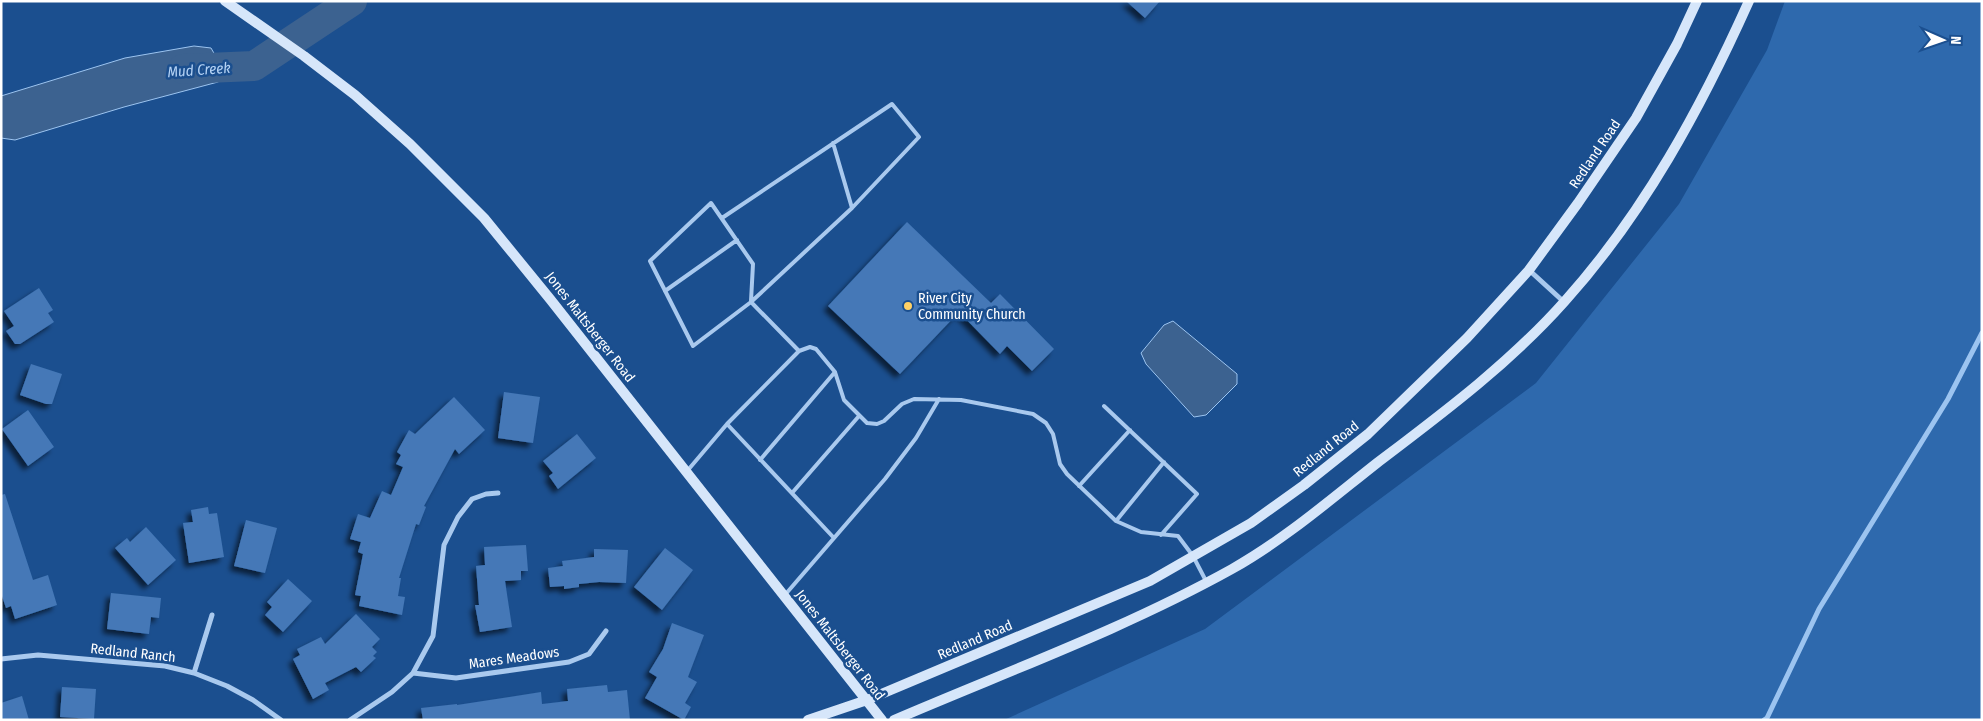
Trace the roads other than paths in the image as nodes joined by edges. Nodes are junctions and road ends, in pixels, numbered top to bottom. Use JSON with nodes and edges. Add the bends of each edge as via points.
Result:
{"nodes":[{"id":1,"x":1697,"y":1,"type":"edge"},
{"id":2,"x":1749,"y":1,"type":"edge"},
{"id":3,"x":228,"y":3,"type":"edge"},
{"id":4,"x":833,"y":143,"type":"junction"},
{"id":5,"x":852,"y":208,"type":"junction"},
{"id":6,"x":722,"y":218,"type":"junction"},
{"id":7,"x":737,"y":240,"type":"junction"},
{"id":8,"x":1528,"y":270,"type":"junction"},
{"id":9,"x":665,"y":291,"type":"junction"},
{"id":10,"x":751,"y":302,"type":"junction"},
{"id":11,"x":1564,"y":302,"type":"junction"},
{"id":12,"x":799,"y":351,"type":"junction"},
{"id":13,"x":835,"y":372,"type":"junction"},
{"id":14,"x":939,"y":400,"type":"junction"},
{"id":15,"x":1104,"y":406,"type":"dead end"},
{"id":16,"x":859,"y":416,"type":"junction"},
{"id":17,"x":727,"y":424,"type":"junction"},
{"id":18,"x":1130,"y":430,"type":"junction"},
{"id":19,"x":760,"y":460,"type":"junction"},
{"id":20,"x":1164,"y":462,"type":"junction"},
{"id":21,"x":687,"y":472,"type":"junction"},
{"id":22,"x":1079,"y":486,"type":"junction"},
{"id":23,"x":498,"y":493,"type":"dead end"},
{"id":24,"x":792,"y":493,"type":"junction"},
{"id":25,"x":1116,"y":521,"type":"junction"},
{"id":26,"x":1161,"y":535,"type":"junction"},
{"id":27,"x":834,"y":538,"type":"junction"},
{"id":28,"x":1193,"y":556,"type":"junction"},
{"id":29,"x":1206,"y":582,"type":"junction"},
{"id":30,"x":784,"y":596,"type":"junction"},
{"id":31,"x":212,"y":615,"type":"dead end"},
{"id":32,"x":606,"y":631,"type":"dead end"},
{"id":33,"x":1,"y":659,"type":"edge"},
{"id":34,"x":194,"y":673,"type":"junction"},
{"id":35,"x":413,"y":673,"type":"junction"},
{"id":36,"x":866,"y":700,"type":"junction"},
{"id":37,"x":281,"y":720,"type":"edge"},
{"id":38,"x":350,"y":720,"type":"edge"},
{"id":39,"x":808,"y":720,"type":"edge"},
{"id":40,"x":882,"y":720,"type":"edge"},
{"id":41,"x":894,"y":720,"type":"edge"}],
"edges":[{"from":1,"to":8,"type":"main road","name":"Redland Road","via":[[1636,118],[1578,204]]},
{"from":2,"to":11,"type":"main road","via":[[1687,128],[1610,245]]},
{"from":3,"to":21,"type":"main road","name":"Jones Maltsberger Road","via":[[354,95],[410,144],[484,218]]},
{"from":4,"to":5,"type":"lane"},
{"from":4,"to":5,"type":"lane","via":[[892,104],[919,137]]},
{"from":4,"to":6,"type":"lane"},
{"from":5,"to":10,"type":"lane"},
{"from":6,"to":7,"type":"lane"},
{"from":6,"to":9,"type":"lane","via":[[711,203],[650,261]]},
{"from":7,"to":9,"type":"lane"},
{"from":7,"to":10,"type":"lane","via":[[753,264]]},
{"from":8,"to":11,"type":"street"},
{"from":8,"to":28,"type":"main road","name":"Redland Road","via":[[1467,338],[1368,434],[1251,523]]},
{"from":9,"to":10,"type":"lane","via":[[693,346]]},
{"from":10,"to":12,"type":"lane"},
{"from":11,"to":29,"type":"main road","via":[[1517,350],[1447,411],[1272,544]]},
{"from":12,"to":13,"type":"lane","via":[[810,347],[816,349]]},
{"from":12,"to":17,"type":"lane"},
{"from":13,"to":16,"type":"lane","via":[[844,400]]},
{"from":13,"to":19,"type":"lane"},
{"from":14,"to":16,"type":"lane","via":[[914,399],[902,404],[877,424],[867,423]]},
{"from":14,"to":22,"type":"lane","via":[[961,400],[1040,417],[1053,434],[1060,464]]},
{"from":14,"to":27,"type":"lane","via":[[906,452]]},
{"from":15,"to":18,"type":"lane"},
{"from":16,"to":24,"type":"lane"},
{"from":17,"to":19,"type":"lane"},
{"from":17,"to":21,"type":"lane"},
{"from":18,"to":20,"type":"lane"},
{"from":18,"to":22,"type":"lane"},
{"from":19,"to":24,"type":"lane"},
{"from":20,"to":25,"type":"lane"},
{"from":20,"to":26,"type":"lane","via":[[1197,494]]},
{"from":21,"to":30,"type":"main road","name":"Jones Maltsberger Road"},
{"from":22,"to":25,"type":"lane"},
{"from":23,"to":35,"type":"street","via":[[472,499],[458,517],[444,545],[433,636]]},
{"from":24,"to":27,"type":"lane"},
{"from":25,"to":26,"type":"lane","via":[[1141,532]]},
{"from":26,"to":28,"type":"lane","via":[[1178,536]]},
{"from":27,"to":30,"type":"lane"},
{"from":28,"to":29,"type":"lane"},
{"from":28,"to":36,"type":"main road","name":"Redland Road","via":[[1150,581]]},
{"from":29,"to":41,"type":"main road","via":[[1104,633]]},
{"from":30,"to":36,"type":"main road","name":"Jones Maltsberger Road"},
{"from":31,"to":34,"type":"street"},
{"from":32,"to":35,"type":"street","name":"Mares Meadows","via":[[589,654],[568,662],[456,678]]},
{"from":33,"to":34,"type":"street","name":"Redland Ranch","via":[[38,655],[165,666]]},
{"from":34,"to":37,"type":"street","name":"Redland Ranch","via":[[226,686]]},
{"from":35,"to":38,"type":"street","via":[[392,692]]},
{"from":36,"to":39,"type":"main road","name":"Redland Road"},
{"from":36,"to":40,"type":"main road","name":"Jones Maltsberger Road"}]}
